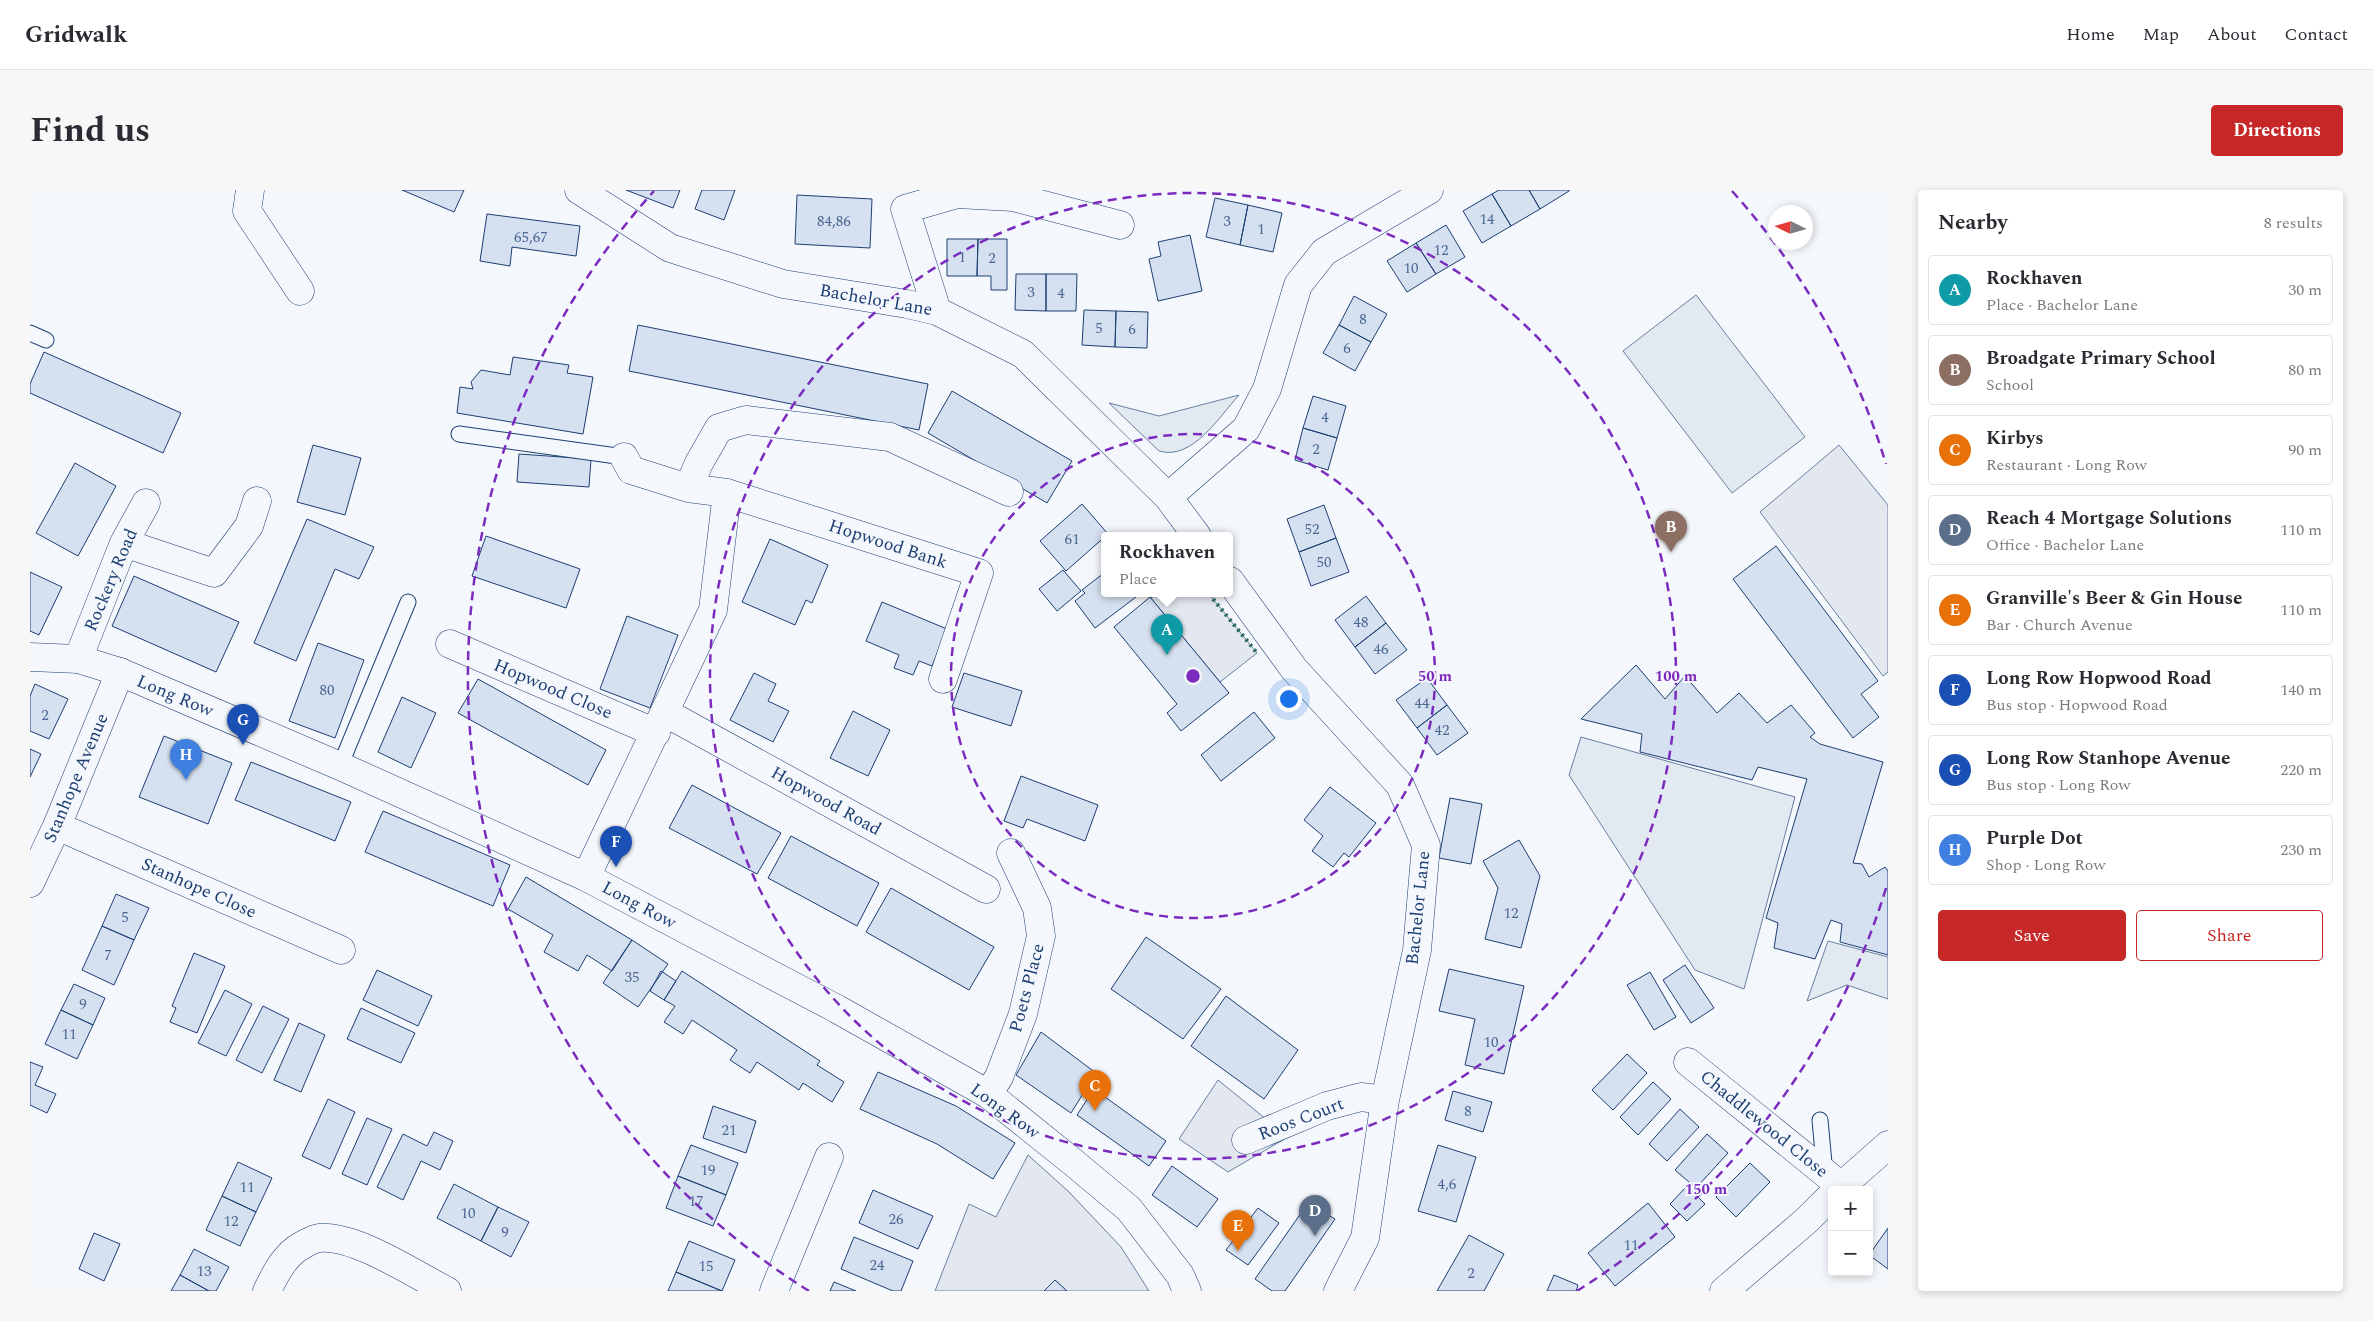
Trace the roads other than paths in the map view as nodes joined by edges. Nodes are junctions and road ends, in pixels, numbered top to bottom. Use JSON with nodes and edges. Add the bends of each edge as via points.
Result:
{"nodes":[{"id":1,"x":250,"y":190,"type":"edge"},
{"id":2,"x":579,"y":190,"type":"edge"},
{"id":3,"x":1430,"y":190,"type":"edge"},
{"id":4,"x":902,"y":200,"type":"edge"},
{"id":5,"x":1120,"y":226,"type":"dead end"},
{"id":6,"x":300,"y":291,"type":"dead end"},
{"id":7,"x":937,"y":311,"type":"junction"},
{"id":8,"x":30,"y":333,"type":"edge"},
{"id":9,"x":46,"y":340,"type":"dead end"},
{"id":10,"x":459,"y":434,"type":"dead end"},
{"id":11,"x":624,"y":457,"type":"joint"},
{"id":12,"x":688,"y":488,"type":"junction"},
{"id":13,"x":1009,"y":492,"type":"dead end"},
{"id":14,"x":727,"y":493,"type":"junction"},
{"id":15,"x":1168,"y":497,"type":"junction"},
{"id":16,"x":257,"y":501,"type":"dead end"},
{"id":17,"x":146,"y":503,"type":"dead end"},
{"id":18,"x":1194,"y":532,"type":"edge"},
{"id":19,"x":124,"y":543,"type":"junction"},
{"id":20,"x":1233,"y":585,"type":"edge"},
{"id":21,"x":408,"y":602,"type":"dead end"},
{"id":22,"x":450,"y":644,"type":"dead end"},
{"id":23,"x":30,"y":657,"type":"edge"},
{"id":24,"x":78,"y":659,"type":"junction"},
{"id":25,"x":120,"y":672,"type":"junction"},
{"id":26,"x":943,"y":679,"type":"dead end"},
{"id":27,"x":661,"y":723,"type":"junction"},
{"id":28,"x":340,"y":766,"type":"junction"},
{"id":29,"x":57,"y":826,"type":"junction"},
{"id":30,"x":1011,"y":853,"type":"dead end"},
{"id":31,"x":586,"y":877,"type":"junction"},
{"id":32,"x":30,"y":883,"type":"edge"},
{"id":33,"x":986,"y":889,"type":"dead end"},
{"id":34,"x":341,"y":950,"type":"dead end"},
{"id":35,"x":1688,"y":1062,"type":"dead end"},
{"id":36,"x":988,"y":1094,"type":"junction"},
{"id":37,"x":1385,"y":1100,"type":"junction"},
{"id":38,"x":1820,"y":1120,"type":"dead end"},
{"id":39,"x":1246,"y":1140,"type":"dead end"},
{"id":40,"x":1888,"y":1145,"type":"edge"},
{"id":41,"x":829,"y":1157,"type":"dead end"},
{"id":42,"x":1834,"y":1186,"type":"edge"},
{"id":43,"x":1828,"y":1194,"type":"edge"},
{"id":44,"x":1183,"y":1283,"type":"edge"},
{"id":45,"x":267,"y":1291,"type":"edge"},
{"id":46,"x":447,"y":1291,"type":"edge"},
{"id":47,"x":774,"y":1291,"type":"edge"},
{"id":48,"x":1338,"y":1291,"type":"edge"},
{"id":49,"x":1724,"y":1291,"type":"edge"}],
"edges":[{"from":1,"to":6,"type":"street","via":[[248,211]]},
{"from":2,"to":7,"type":"street","name":"Bachelor Lane","via":[[670,248],[783,284]]},
{"from":3,"to":15,"type":"street","via":[[1324,252],[1298,285],[1268,389],[1246,429]]},
{"from":4,"to":5,"type":"street","via":[[957,194],[1013,197]]},
{"from":4,"to":7,"type":"street"},
{"from":7,"to":15,"type":"street","name":"Bachelor Lane","via":[[1023,354]]},
{"from":8,"to":9,"type":"lane"},
{"from":10,"to":11,"type":"lane"},
{"from":11,"to":12,"type":"street","name":"Hopwood Bank","via":[[631,470]]},
{"from":12,"to":13,"type":"street","via":[[719,428],[746,420],[890,436]]},
{"from":12,"to":14,"type":"street","name":"Hopwood Bank"},
{"from":14,"to":26,"type":"street","name":"Hopwood Bank","via":[[979,573]]},
{"from":14,"to":27,"type":"street","via":[[713,610]]},
{"from":15,"to":18,"type":"street","name":"Bachelor Lane"},
{"from":16,"to":19,"type":"street","via":[[249,526],[214,573]]},
{"from":17,"to":19,"type":"street","name":"Rockery Road"},
{"from":19,"to":24,"type":"street","name":"Rockery Road"},
{"from":20,"to":37,"type":"street","name":"Bachelor Lane","via":[[1294,669],[1400,785],[1426,844],[1416,950]]},
{"from":21,"to":28,"type":"lane"},
{"from":22,"to":27,"type":"street","name":"Hopwood Close"},
{"from":23,"to":24,"type":"street","name":"Long Row"},
{"from":24,"to":25,"type":"street","name":"Long Row"},
{"from":25,"to":28,"type":"street","name":"Long Row"},
{"from":25,"to":29,"type":"street","name":"Stanhope Avenue"},
{"from":27,"to":31,"type":"street"},
{"from":27,"to":33,"type":"street","name":"Hopwood Road"},
{"from":28,"to":31,"type":"street","name":"Long Row"},
{"from":29,"to":32,"type":"street","name":"Stanhope Avenue"},
{"from":29,"to":34,"type":"street","name":"Stanhope Close"},
{"from":30,"to":36,"type":"street","name":"Poets Place","via":[[1037,908],[1042,936],[1023,1014],[999,1077]]},
{"from":31,"to":36,"type":"street","name":"Long Row","via":[[837,1009]]},
{"from":35,"to":42,"type":"street","name":"Chaddlewood Close"},
{"from":36,"to":44,"type":"street","name":"Long Row","via":[[1129,1209]]},
{"from":37,"to":39,"type":"street","name":"Roos Court","via":[[1360,1097],[1327,1106]]},
{"from":37,"to":48,"type":"street","name":"Bachelor Lane","via":[[1366,1238]]},
{"from":38,"to":42,"type":"lane"},
{"from":40,"to":42,"type":"street"},
{"from":41,"to":47,"type":"street"},
{"from":43,"to":49,"type":"street","via":[[1807,1220]]},
{"from":45,"to":46,"type":"street","via":[[277,1271],[295,1250],[318,1238],[344,1240],[372,1251]]}]}
